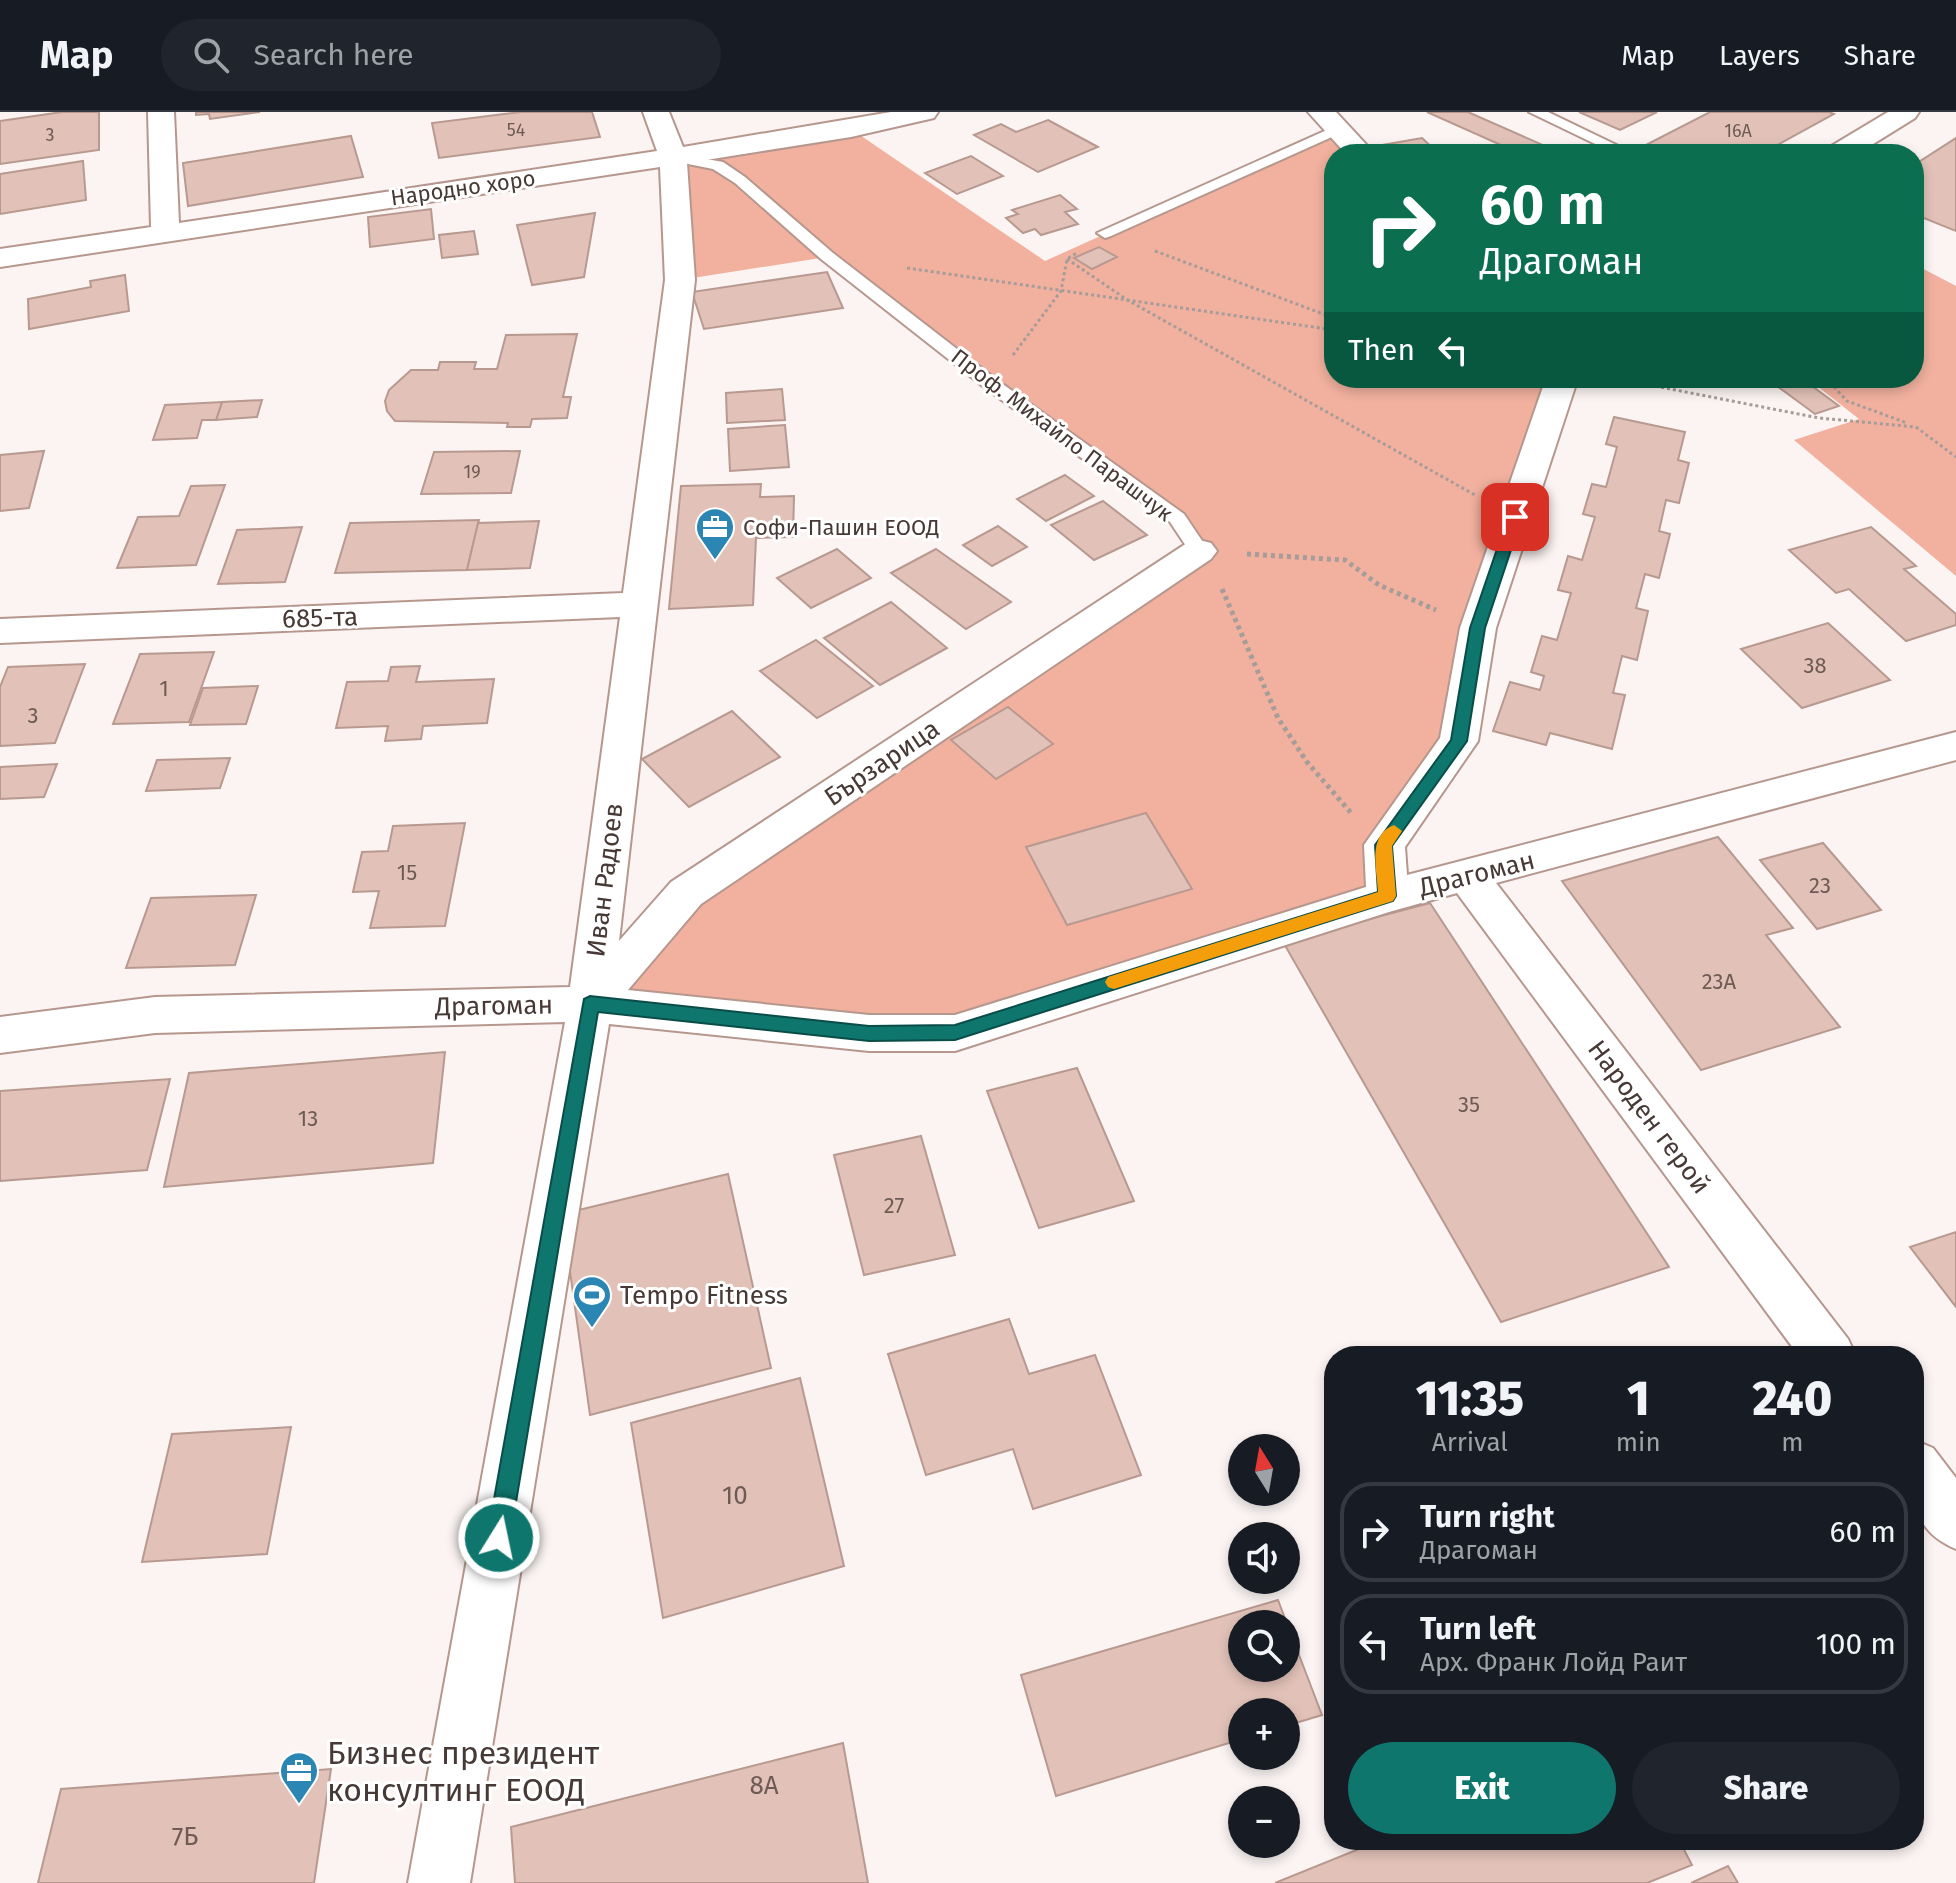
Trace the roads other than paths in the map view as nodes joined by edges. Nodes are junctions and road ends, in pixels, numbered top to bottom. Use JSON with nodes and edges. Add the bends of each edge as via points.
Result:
{"nodes":[{"id":1,"x":161,"y":112,"type":"edge"},
{"id":2,"x":656,"y":112,"type":"edge"},
{"id":3,"x":925,"y":112,"type":"edge"},
{"id":4,"x":1536,"y":112,"type":"edge"},
{"id":5,"x":1906,"y":112,"type":"edge"},
{"id":6,"x":1330,"y":121,"type":"edge"},
{"id":7,"x":1352,"y":144,"type":"edge"},
{"id":8,"x":1606,"y":144,"type":"edge"},
{"id":9,"x":1854,"y":144,"type":"edge"},
{"id":10,"x":673,"y":157,"type":"junction"},
{"id":11,"x":165,"y":232,"type":"junction"},
{"id":12,"x":1105,"y":233,"type":"road end"},
{"id":13,"x":0,"y":258,"type":"edge"},
{"id":14,"x":1559,"y":388,"type":"edge"},
{"id":15,"x":1199,"y":551,"type":"joint"},
{"id":16,"x":640,"y":604,"type":"junction"},
{"id":17,"x":0,"y":631,"type":"edge"},
{"id":18,"x":1956,"y":746,"type":"edge"},
{"id":19,"x":1468,"y":877,"type":"junction"},
{"id":20,"x":1387,"y":896,"type":"junction"},
{"id":21,"x":590,"y":1004,"type":"junction"},
{"id":22,"x":0,"y":1035,"type":"edge"},
{"id":23,"x":1822,"y":1346,"type":"edge"},
{"id":24,"x":1924,"y":1479,"type":"edge"},
{"id":25,"x":1956,"y":1522,"type":"edge"},
{"id":26,"x":439,"y":1883,"type":"edge"}],
"edges":[{"from":1,"to":11,"type":"street"},
{"from":2,"to":10,"type":"street","name":"Иван Радоев"},
{"from":3,"to":10,"type":"street","name":"Народно хоро"},
{"from":4,"to":8,"type":"lane"},
{"from":5,"to":9,"type":"street"},
{"from":6,"to":7,"type":"street"},
{"from":6,"to":12,"type":"lane"},
{"from":10,"to":11,"type":"street","name":"Народно хоро"},
{"from":10,"to":15,"type":"lane","name":"Проф. Михайло Парашчук","via":[[718,165],[991,384],[1177,518]]},
{"from":10,"to":16,"type":"street","name":"Иван Радоев","via":[[680,280]]},
{"from":11,"to":13,"type":"street","name":"Народно хоро"},
{"from":14,"to":20,"type":"street","via":[[1478,628],[1459,741],[1384,845]]},
{"from":15,"to":21,"type":"street","name":"Бързарица","via":[[686,893]]},
{"from":16,"to":17,"type":"street","name":"685-та"},
{"from":16,"to":21,"type":"street","name":"Иван Радоев"},
{"from":18,"to":19,"type":"street","name":"Драгоман"},
{"from":19,"to":20,"type":"street","name":"Драгоман"},
{"from":19,"to":23,"type":"street","name":"Народен герой"},
{"from":20,"to":21,"type":"street","name":"Драгоман","via":[[955,1033],[869,1033]]},
{"from":21,"to":22,"type":"street","name":"Драгоман","via":[[155,1015]]},
{"from":21,"to":26,"type":"street","name":"Иван Радоев"},
{"from":24,"to":25,"type":"street"}]}
